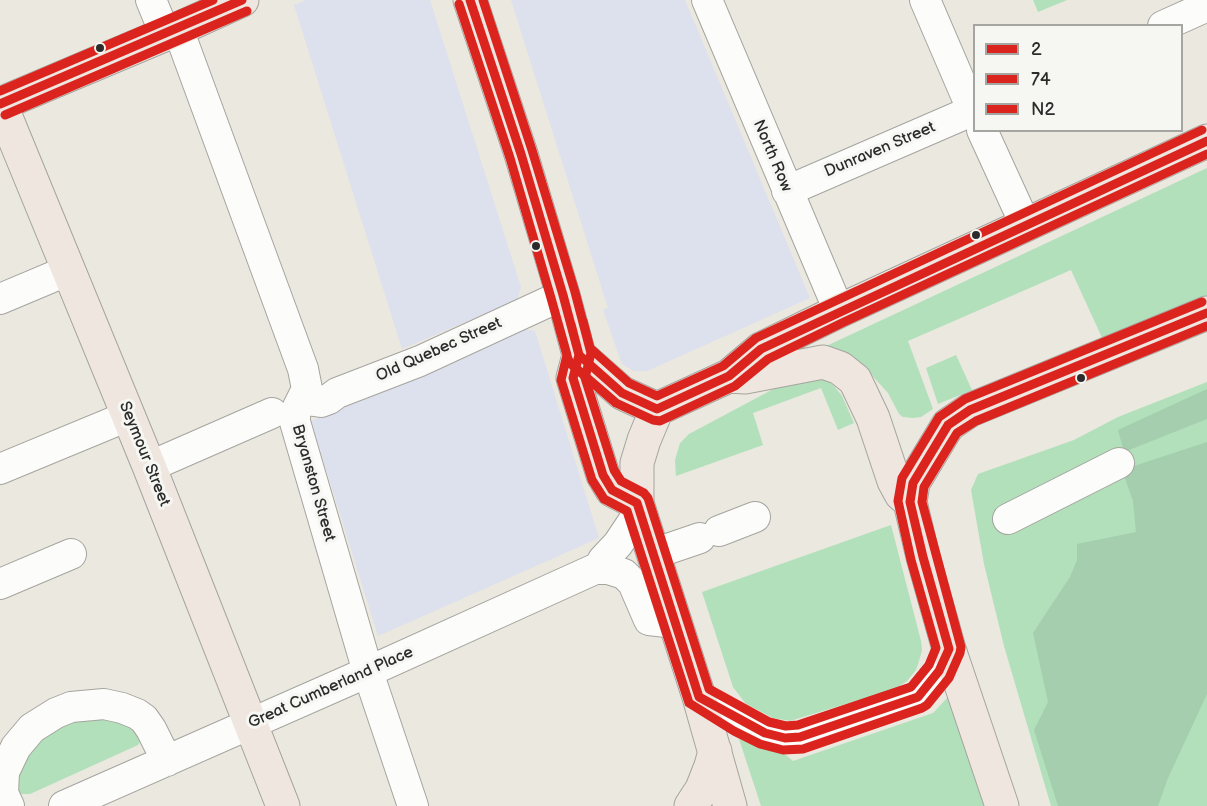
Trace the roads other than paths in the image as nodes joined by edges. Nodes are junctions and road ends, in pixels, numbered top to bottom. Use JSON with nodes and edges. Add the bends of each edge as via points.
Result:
{"nodes":[{"id":1,"x":151,"y":0,"type":"edge"},
{"id":2,"x":242,"y":0,"type":"edge"},
{"id":3,"x":470,"y":0,"type":"edge"},
{"id":4,"x":707,"y":0,"type":"edge"},
{"id":5,"x":925,"y":0,"type":"edge"},
{"id":6,"x":1202,"y":7,"type":"edge"},
{"id":7,"x":1167,"y":24,"type":"edge"},
{"id":8,"x":172,"y":32,"type":"junction"},
{"id":9,"x":0,"y":104,"type":"edge"},
{"id":10,"x":973,"y":109,"type":"edge"},
{"id":11,"x":973,"y":117,"type":"edge"},
{"id":12,"x":983,"y":132,"type":"edge"},
{"id":13,"x":1207,"y":141,"type":"edge"},
{"id":14,"x":787,"y":191,"type":"junction"},
{"id":15,"x":1025,"y":224,"type":"junction"},
{"id":16,"x":69,"y":270,"type":"junction"},
{"id":17,"x":563,"y":295,"type":"junction"},
{"id":18,"x":0,"y":298,"type":"edge"},
{"id":19,"x":839,"y":311,"type":"junction"},
{"id":20,"x":1207,"y":313,"type":"edge"},
{"id":21,"x":579,"y":355,"type":"junction"},
{"id":22,"x":729,"y":376,"type":"junction"},
{"id":23,"x":314,"y":401,"type":"dead end"},
{"id":24,"x":657,"y":409,"type":"junction"},
{"id":25,"x":272,"y":413,"type":"dead end"},
{"id":26,"x":129,"y":416,"type":"junction"},
{"id":27,"x":160,"y":462,"type":"dead end"},
{"id":28,"x":1119,"y":463,"type":"dead end"},
{"id":29,"x":0,"y":469,"type":"edge"},
{"id":30,"x":910,"y":502,"type":"junction"},
{"id":31,"x":638,"y":507,"type":"junction"},
{"id":32,"x":755,"y":517,"type":"dead end"},
{"id":33,"x":1008,"y":519,"type":"dead end"},
{"id":34,"x":71,"y":554,"type":"dead end"},
{"id":35,"x":653,"y":554,"type":"junction"},
{"id":36,"x":598,"y":569,"type":"junction"},
{"id":37,"x":0,"y":584,"type":"edge"},
{"id":38,"x":675,"y":623,"type":"junction"},
{"id":39,"x":949,"y":649,"type":"junction"},
{"id":40,"x":369,"y":672,"type":"junction"},
{"id":41,"x":699,"y":697,"type":"junction"},
{"id":42,"x":250,"y":724,"type":"junction"},
{"id":43,"x":715,"y":751,"type":"junction"},
{"id":44,"x":167,"y":761,"type":"junction"},
{"id":45,"x":9,"y":806,"type":"edge"},
{"id":46,"x":64,"y":806,"type":"edge"},
{"id":47,"x":283,"y":806,"type":"edge"},
{"id":48,"x":413,"y":806,"type":"edge"},
{"id":49,"x":691,"y":806,"type":"edge"},
{"id":50,"x":730,"y":806,"type":"edge"},
{"id":51,"x":1002,"y":806,"type":"edge"}],
"edges":[{"from":1,"to":8,"type":"street","name":"Bryanston Street"},
{"from":2,"to":8,"type":"main road"},
{"from":3,"to":17,"type":"main road"},
{"from":4,"to":14,"type":"street","name":"North Row"},
{"from":5,"to":10,"type":"street"},
{"from":6,"to":7,"type":"street"},
{"from":8,"to":9,"type":"main road"},
{"from":8,"to":40,"type":"street","name":"Bryanston Street","via":[[303,369],[307,389],[295,413],[295,422]]},
{"from":9,"to":16,"type":"main road","name":"Seymour Street"},
{"from":11,"to":14,"type":"street","name":"Dunraven Street"},
{"from":12,"to":15,"type":"street"},
{"from":13,"to":15,"type":"main road"},
{"from":14,"to":19,"type":"street","name":"North Row"},
{"from":15,"to":19,"type":"main road"},
{"from":16,"to":18,"type":"street"},
{"from":16,"to":26,"type":"main road","name":"Seymour Street"},
{"from":17,"to":21,"type":"main road"},
{"from":17,"to":23,"type":"street","name":"Old Quebec Street","via":[[420,361],[329,399]]},
{"from":19,"to":22,"type":"main road","via":[[761,349]]},
{"from":20,"to":30,"type":"main road","via":[[955,419],[919,471]]},
{"from":21,"to":24,"type":"main road","via":[[622,393]]},
{"from":21,"to":31,"type":"main road","via":[[573,378],[603,475],[612,490]]},
{"from":22,"to":24,"type":"main road"},
{"from":22,"to":30,"type":"main road","via":[[823,362],[840,368],[855,380],[873,418],[894,481]]},
{"from":24,"to":31,"type":"main road","via":[[637,463]]},
{"from":25,"to":27,"type":"street"},
{"from":26,"to":29,"type":"street"},
{"from":26,"to":42,"type":"main road","name":"Seymour Street"},
{"from":28,"to":33,"type":"street"},
{"from":30,"to":39,"type":"main road"},
{"from":31,"to":35,"type":"main road"},
{"from":31,"to":36,"type":"street","via":[[618,544]]},
{"from":32,"to":35,"type":"street"},
{"from":34,"to":37,"type":"street"},
{"from":35,"to":38,"type":"main road"},
{"from":36,"to":38,"type":"street","via":[[615,571],[630,579],[649,620]]},
{"from":36,"to":40,"type":"street","name":"Great Cumberland Place"},
{"from":38,"to":41,"type":"main road"},
{"from":39,"to":41,"type":"street","via":[[939,671],[918,697],[800,737],[765,733]]},
{"from":39,"to":51,"type":"main road"},
{"from":40,"to":42,"type":"street","name":"Great Cumberland Place"},
{"from":40,"to":48,"type":"street","name":"Bryanston Street"},
{"from":41,"to":43,"type":"main road"},
{"from":42,"to":44,"type":"street","name":"Great Cumberland Place"},
{"from":42,"to":47,"type":"main road","name":"Seymour Street"},
{"from":43,"to":49,"type":"main road","via":[[702,789]]},
{"from":43,"to":50,"type":"main road"},
{"from":44,"to":45,"type":"street","via":[[151,729],[137,714],[104,704],[70,706],[39,724],[16,747],[4,772],[3,793]]},
{"from":44,"to":46,"type":"street","name":"Great Cumberland Place"}]}
